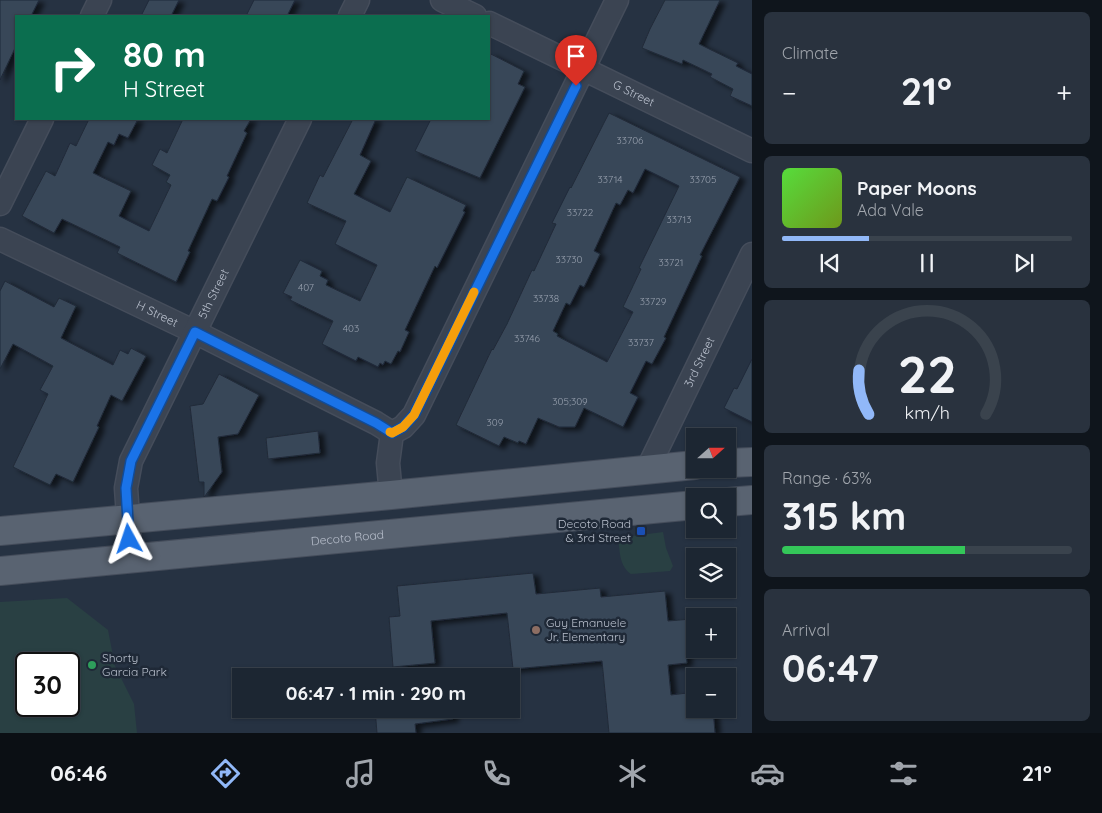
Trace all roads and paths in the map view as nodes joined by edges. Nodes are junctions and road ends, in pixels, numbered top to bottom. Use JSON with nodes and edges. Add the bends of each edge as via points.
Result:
{"nodes":[{"id":1,"x":100,"y":0,"type":"edge"},
{"id":2,"x":358,"y":0,"type":"edge"},
{"id":3,"x":442,"y":0,"type":"edge"},
{"id":4,"x":617,"y":0,"type":"edge"},
{"id":5,"x":92,"y":15,"type":"edge"},
{"id":6,"x":350,"y":15,"type":"edge"},
{"id":7,"x":473,"y":15,"type":"edge"},
{"id":8,"x":490,"y":23,"type":"edge"},
{"id":9,"x":584,"y":69,"type":"junction"},
{"id":10,"x":42,"y":120,"type":"edge"},
{"id":11,"x":300,"y":120,"type":"edge"},
{"id":12,"x":752,"y":151,"type":"edge"},
{"id":13,"x":0,"y":204,"type":"edge"},
{"id":14,"x":0,"y":239,"type":"edge"},
{"id":15,"x":752,"y":254,"type":"edge"},
{"id":16,"x":195,"y":332,"type":"junction"},
{"id":17,"x":392,"y":433,"type":"junction"},
{"id":18,"x":752,"y":462,"type":"edge"},
{"id":19,"x":736,"y":463,"type":"edge"},
{"id":20,"x":686,"y":466,"type":"edge"},
{"id":21,"x":647,"y":470,"type":"junction"},
{"id":22,"x":391,"y":495,"type":"junction"},
{"id":23,"x":752,"y":500,"type":"edge"},
{"id":24,"x":736,"y":501,"type":"edge"},
{"id":25,"x":686,"y":506,"type":"edge"},
{"id":26,"x":128,"y":519,"type":"junction"},
{"id":27,"x":0,"y":531,"type":"edge"},
{"id":28,"x":131,"y":559,"type":"junction"},
{"id":29,"x":0,"y":571,"type":"edge"}],
"edges":[{"from":1,"to":5,"type":"street"},
{"from":2,"to":6,"type":"street"},
{"from":3,"to":7,"type":"street"},
{"from":4,"to":9,"type":"street"},
{"from":8,"to":9,"type":"street","name":"G Street"},
{"from":9,"to":12,"type":"street","name":"G Street"},
{"from":9,"to":17,"type":"street","via":[[414,415]]},
{"from":10,"to":13,"type":"street"},
{"from":11,"to":16,"type":"street","name":"5th Street"},
{"from":14,"to":16,"type":"street","name":"H Street"},
{"from":15,"to":21,"type":"street","name":"3rd Street"},
{"from":16,"to":17,"type":"street","name":"H Street"},
{"from":16,"to":26,"type":"street","name":"5th Street","via":[[131,461],[126,488]]},
{"from":17,"to":22,"type":"street","via":[[388,463]]},
{"from":18,"to":19,"type":"main road"},
{"from":20,"to":21,"type":"main road"},
{"from":21,"to":22,"type":"main road"},
{"from":22,"to":26,"type":"main road"},
{"from":23,"to":24,"type":"main road"},
{"from":25,"to":28,"type":"main road","name":"Decoto Road"},
{"from":26,"to":27,"type":"main road"},
{"from":26,"to":28,"type":"street","name":"5th Street"},
{"from":28,"to":29,"type":"main road","name":"Decoto Road"}]}
